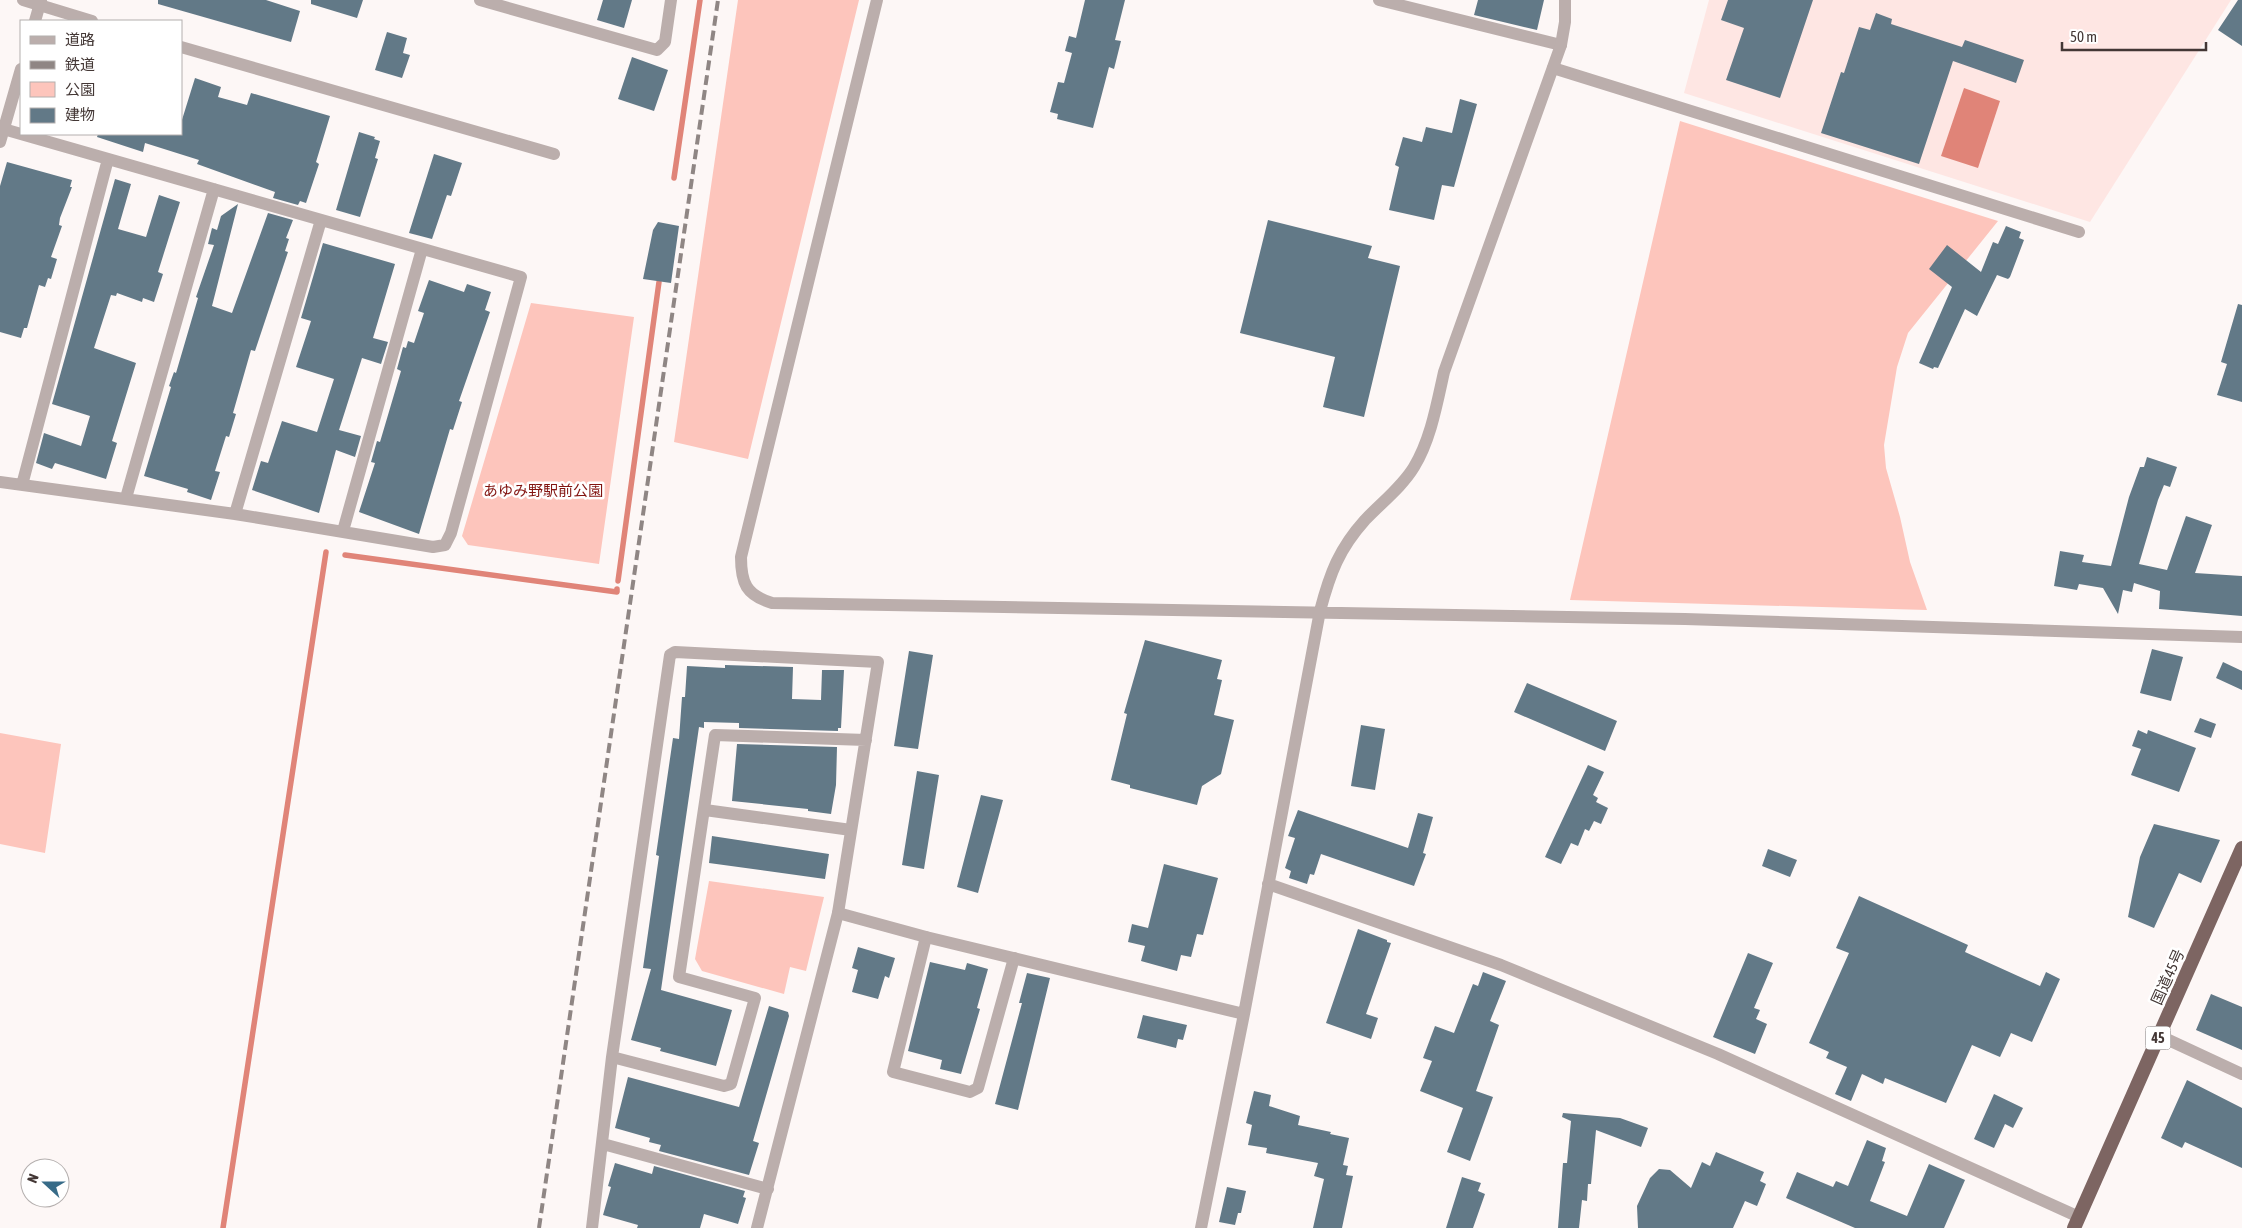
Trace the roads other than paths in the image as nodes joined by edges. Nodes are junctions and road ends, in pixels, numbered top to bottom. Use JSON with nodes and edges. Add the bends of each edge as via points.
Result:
{"nodes":[{"id":1,"x":23,"y":0,"type":"edge"},
{"id":2,"x":480,"y":0,"type":"edge"},
{"id":3,"x":672,"y":0,"type":"edge"},
{"id":4,"x":877,"y":0,"type":"edge"},
{"id":5,"x":1379,"y":0,"type":"edge"},
{"id":6,"x":1564,"y":0,"type":"edge"},
{"id":7,"x":40,"y":2,"type":"edge"},
{"id":8,"x":513,"y":5,"type":"edge"},
{"id":9,"x":35,"y":20,"type":"edge"},
{"id":10,"x":89,"y":20,"type":"edge"},
{"id":11,"x":1561,"y":45,"type":"junction"},
{"id":12,"x":182,"y":47,"type":"edge"},
{"id":13,"x":1553,"y":68,"type":"junction"},
{"id":14,"x":20,"y":72,"type":"edge"},
{"id":15,"x":2,"y":129,"type":"edge"},
{"id":16,"x":20,"y":134,"type":"edge"},
{"id":17,"x":23,"y":135,"type":"edge"},
{"id":18,"x":0,"y":142,"type":"edge"},
{"id":19,"x":554,"y":154,"type":"dead end"},
{"id":20,"x":108,"y":159,"type":"junction"},
{"id":21,"x":214,"y":189,"type":"junction"},
{"id":22,"x":321,"y":220,"type":"junction"},
{"id":23,"x":2079,"y":232,"type":"dead end"},
{"id":24,"x":422,"y":249,"type":"junction"},
{"id":25,"x":0,"y":482,"type":"edge"},
{"id":26,"x":22,"y":485,"type":"junction"},
{"id":27,"x":126,"y":498,"type":"junction"},
{"id":28,"x":235,"y":514,"type":"junction"},
{"id":29,"x":343,"y":531,"type":"junction"},
{"id":30,"x":1320,"y":611,"type":"junction"},
{"id":31,"x":2242,"y":637,"type":"edge"},
{"id":32,"x":866,"y":740,"type":"junction"},
{"id":33,"x":705,"y":810,"type":"junction"},
{"id":34,"x":851,"y":830,"type":"junction"},
{"id":35,"x":2242,"y":848,"type":"edge"},
{"id":36,"x":1268,"y":884,"type":"junction"},
{"id":37,"x":838,"y":913,"type":"junction"},
{"id":38,"x":926,"y":937,"type":"junction"},
{"id":39,"x":1014,"y":958,"type":"junction"},
{"id":40,"x":1244,"y":1014,"type":"junction"},
{"id":41,"x":2160,"y":1036,"type":"junction"},
{"id":42,"x":612,"y":1057,"type":"junction"},
{"id":43,"x":2242,"y":1074,"type":"edge"},
{"id":44,"x":603,"y":1144,"type":"junction"},
{"id":45,"x":768,"y":1189,"type":"junction"},
{"id":46,"x":2076,"y":1222,"type":"edge"},
{"id":47,"x":592,"y":1228,"type":"edge"},
{"id":48,"x":757,"y":1228,"type":"edge"},
{"id":49,"x":1201,"y":1228,"type":"edge"}],
"edges":[{"from":1,"to":7,"type":"street"},
{"from":2,"to":8,"type":"street"},
{"from":3,"to":8,"type":"street","via":[[665,42],[656,50]]},
{"from":4,"to":30,"type":"street","via":[[741,557],[741,576],[748,589],[758,598],[772,602]]},
{"from":5,"to":11,"type":"street"},
{"from":6,"to":11,"type":"street"},
{"from":7,"to":9,"type":"street"},
{"from":7,"to":10,"type":"street"},
{"from":11,"to":13,"type":"street"},
{"from":12,"to":19,"type":"street"},
{"from":13,"to":23,"type":"street"},
{"from":13,"to":30,"type":"street","via":[[1444,372],[1431,427],[1415,466],[1364,521],[1343,550],[1329,574]]},
{"from":14,"to":15,"type":"street"},
{"from":15,"to":16,"type":"street"},
{"from":15,"to":18,"type":"street"},
{"from":17,"to":20,"type":"street"},
{"from":20,"to":21,"type":"street"},
{"from":20,"to":26,"type":"street"},
{"from":21,"to":22,"type":"street"},
{"from":21,"to":27,"type":"street"},
{"from":22,"to":24,"type":"street"},
{"from":22,"to":28,"type":"street"},
{"from":24,"to":29,"type":"street"},
{"from":24,"to":29,"type":"street","via":[[521,277],[451,533],[445,545],[433,547]]},
{"from":25,"to":26,"type":"street"},
{"from":26,"to":27,"type":"street"},
{"from":27,"to":28,"type":"street"},
{"from":28,"to":29,"type":"street"},
{"from":30,"to":31,"type":"street","via":[[1694,619]]},
{"from":30,"to":36,"type":"street"},
{"from":32,"to":33,"type":"street","via":[[715,735]]},
{"from":32,"to":34,"type":"street"},
{"from":32,"to":42,"type":"street","via":[[878,662],[675,652],[670,655]]},
{"from":33,"to":34,"type":"street"},
{"from":33,"to":42,"type":"street","via":[[679,977],[755,998],[731,1084],[724,1086]]},
{"from":34,"to":37,"type":"street"},
{"from":35,"to":41,"type":"highway","name":"国道45号","number":"45"},
{"from":36,"to":40,"type":"street"},
{"from":36,"to":46,"type":"street","via":[[1501,964],[1718,1054]]},
{"from":37,"to":38,"type":"street"},
{"from":37,"to":45,"type":"street"},
{"from":38,"to":39,"type":"street"},
{"from":38,"to":39,"type":"street","via":[[893,1072],[970,1092],[978,1088]]},
{"from":39,"to":40,"type":"street"},
{"from":40,"to":49,"type":"street"},
{"from":41,"to":43,"type":"street"},
{"from":41,"to":46,"type":"highway","name":"国道45号","number":"45"},
{"from":42,"to":44,"type":"street"},
{"from":44,"to":45,"type":"street"},
{"from":44,"to":47,"type":"street"},
{"from":45,"to":48,"type":"street"}]}
